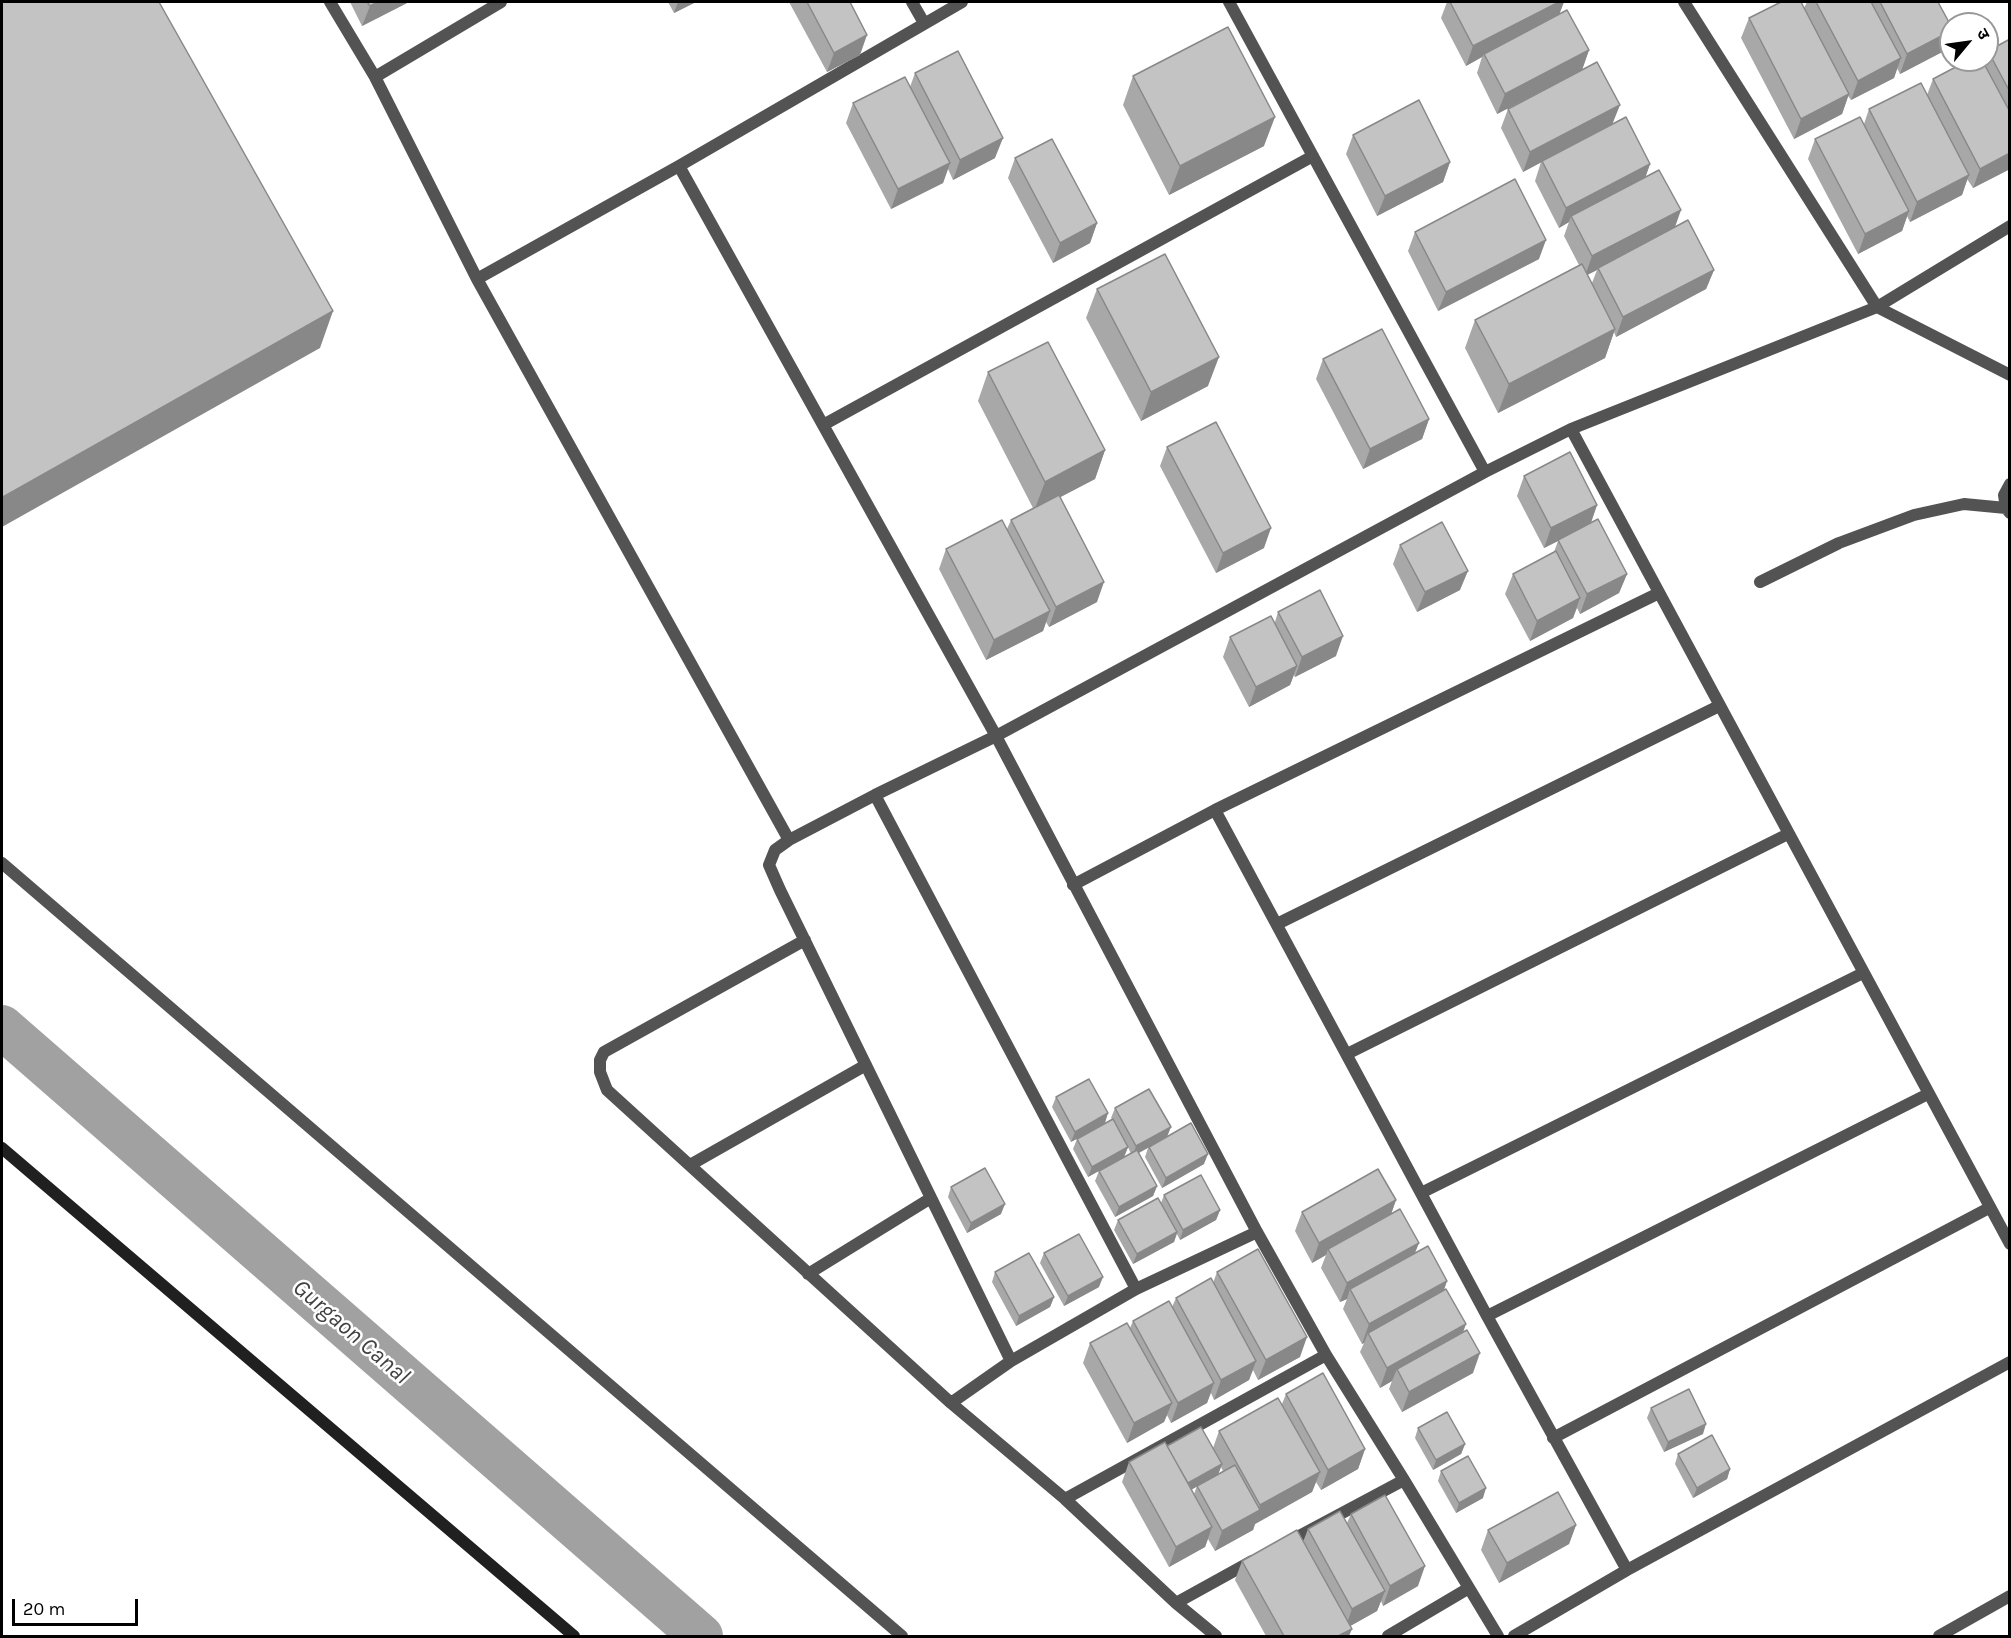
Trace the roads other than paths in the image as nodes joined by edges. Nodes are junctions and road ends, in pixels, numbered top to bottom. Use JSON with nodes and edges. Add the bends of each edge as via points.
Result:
{"nodes":[{"id":1,"x":330,"y":2,"type":"edge"},
{"id":2,"x":501,"y":2,"type":"edge"},
{"id":3,"x":912,"y":2,"type":"edge"},
{"id":4,"x":962,"y":2,"type":"edge"},
{"id":5,"x":1229,"y":2,"type":"edge"},
{"id":6,"x":1684,"y":2,"type":"edge"},
{"id":7,"x":924,"y":23,"type":"junction"},
{"id":8,"x":375,"y":77,"type":"junction"},
{"id":9,"x":1313,"y":156,"type":"junction"},
{"id":10,"x":679,"y":166,"type":"junction"},
{"id":11,"x":2010,"y":226,"type":"edge"},
{"id":12,"x":477,"y":279,"type":"junction"},
{"id":13,"x":1877,"y":307,"type":"junction"},
{"id":14,"x":2010,"y":375,"type":"edge"},
{"id":15,"x":822,"y":425,"type":"junction"},
{"id":16,"x":1571,"y":429,"type":"junction"},
{"id":17,"x":1485,"y":472,"type":"junction"},
{"id":18,"x":2010,"y":484,"type":"edge"},
{"id":19,"x":2008,"y":511,"type":"edge"},
{"id":20,"x":1760,"y":582,"type":"dead end"},
{"id":21,"x":1659,"y":593,"type":"junction"},
{"id":22,"x":1719,"y":706,"type":"junction"},
{"id":23,"x":996,"y":736,"type":"junction"},
{"id":24,"x":875,"y":795,"type":"junction"},
{"id":25,"x":1215,"y":810,"type":"junction"},
{"id":26,"x":1788,"y":834,"type":"junction"},
{"id":27,"x":789,"y":840,"type":"junction"},
{"id":28,"x":2,"y":863,"type":"edge"},
{"id":29,"x":1073,"y":885,"type":"junction"},
{"id":30,"x":1277,"y":924,"type":"junction"},
{"id":31,"x":805,"y":940,"type":"junction"},
{"id":32,"x":1863,"y":973,"type":"junction"},
{"id":33,"x":1347,"y":1054,"type":"junction"},
{"id":34,"x":867,"y":1065,"type":"junction"},
{"id":35,"x":1928,"y":1094,"type":"junction"},
{"id":36,"x":2,"y":1148,"type":"edge"},
{"id":37,"x":690,"y":1165,"type":"junction"},
{"id":38,"x":1421,"y":1193,"type":"junction"},
{"id":39,"x":931,"y":1198,"type":"junction"},
{"id":40,"x":1989,"y":1208,"type":"junction"},
{"id":41,"x":1257,"y":1232,"type":"junction"},
{"id":42,"x":2010,"y":1244,"type":"edge"},
{"id":43,"x":808,"y":1274,"type":"junction"},
{"id":44,"x":1136,"y":1290,"type":"junction"},
{"id":45,"x":1487,"y":1316,"type":"junction"},
{"id":46,"x":1326,"y":1355,"type":"junction"},
{"id":47,"x":1011,"y":1361,"type":"junction"},
{"id":48,"x":2010,"y":1362,"type":"edge"},
{"id":49,"x":951,"y":1403,"type":"junction"},
{"id":50,"x":1553,"y":1438,"type":"junction"},
{"id":51,"x":1404,"y":1480,"type":"junction"},
{"id":52,"x":1065,"y":1499,"type":"junction"},
{"id":53,"x":1279,"y":1547,"type":"edge"},
{"id":54,"x":1259,"y":1558,"type":"edge"},
{"id":55,"x":1627,"y":1570,"type":"junction"},
{"id":56,"x":1469,"y":1588,"type":"junction"},
{"id":57,"x":2010,"y":1596,"type":"edge"},
{"id":58,"x":1176,"y":1603,"type":"junction"},
{"id":59,"x":574,"y":1636,"type":"edge"},
{"id":60,"x":902,"y":1636,"type":"edge"},
{"id":61,"x":1216,"y":1636,"type":"edge"},
{"id":62,"x":1388,"y":1636,"type":"edge"},
{"id":63,"x":1498,"y":1636,"type":"edge"},
{"id":64,"x":1514,"y":1636,"type":"edge"},
{"id":65,"x":1939,"y":1636,"type":"edge"}],
"edges":[{"from":1,"to":8,"type":"street"},
{"from":2,"to":8,"type":"street"},
{"from":3,"to":7,"type":"street"},
{"from":4,"to":7,"type":"street"},
{"from":5,"to":9,"type":"street"},
{"from":6,"to":13,"type":"street"},
{"from":7,"to":10,"type":"street"},
{"from":8,"to":12,"type":"street"},
{"from":9,"to":15,"type":"street"},
{"from":9,"to":17,"type":"street"},
{"from":10,"to":12,"type":"street"},
{"from":10,"to":15,"type":"street"},
{"from":11,"to":13,"type":"street"},
{"from":12,"to":27,"type":"street"},
{"from":13,"to":14,"type":"street"},
{"from":13,"to":16,"type":"street"},
{"from":15,"to":23,"type":"street"},
{"from":16,"to":17,"type":"street"},
{"from":16,"to":21,"type":"street"},
{"from":17,"to":23,"type":"street"},
{"from":18,"to":19,"type":"street","via":[[2004,495]]},
{"from":19,"to":20,"type":"street","via":[[1964,504],[1914,515],[1839,543]]},
{"from":21,"to":22,"type":"street"},
{"from":21,"to":25,"type":"street"},
{"from":22,"to":26,"type":"street"},
{"from":22,"to":30,"type":"street"},
{"from":23,"to":24,"type":"street"},
{"from":23,"to":29,"type":"street"},
{"from":24,"to":27,"type":"street"},
{"from":24,"to":44,"type":"street"},
{"from":25,"to":29,"type":"street"},
{"from":25,"to":30,"type":"street"},
{"from":26,"to":32,"type":"street"},
{"from":26,"to":33,"type":"street"},
{"from":27,"to":31,"type":"street","via":[[775,850],[769,865]]},
{"from":28,"to":60,"type":"street"},
{"from":29,"to":41,"type":"street"},
{"from":30,"to":33,"type":"street"},
{"from":31,"to":34,"type":"street"},
{"from":31,"to":37,"type":"street","via":[[604,1052],[600,1072],[607,1090]]},
{"from":32,"to":35,"type":"street"},
{"from":32,"to":38,"type":"street"},
{"from":33,"to":38,"type":"street"},
{"from":34,"to":37,"type":"street"},
{"from":34,"to":39,"type":"street"},
{"from":35,"to":40,"type":"street"},
{"from":35,"to":45,"type":"street"},
{"from":36,"to":59,"type":"street"},
{"from":37,"to":43,"type":"street"},
{"from":38,"to":45,"type":"street"},
{"from":39,"to":43,"type":"street"},
{"from":39,"to":47,"type":"street"},
{"from":40,"to":42,"type":"street"},
{"from":40,"to":50,"type":"street"},
{"from":41,"to":44,"type":"street"},
{"from":41,"to":46,"type":"street"},
{"from":43,"to":49,"type":"street"},
{"from":44,"to":47,"type":"street"},
{"from":45,"to":50,"type":"street"},
{"from":46,"to":51,"type":"street"},
{"from":46,"to":52,"type":"street"},
{"from":47,"to":49,"type":"street"},
{"from":48,"to":55,"type":"street"},
{"from":49,"to":52,"type":"street"},
{"from":50,"to":55,"type":"street"},
{"from":51,"to":53,"type":"street"},
{"from":51,"to":56,"type":"street"},
{"from":52,"to":58,"type":"street"},
{"from":54,"to":58,"type":"street"},
{"from":55,"to":64,"type":"street"},
{"from":56,"to":62,"type":"street"},
{"from":56,"to":63,"type":"street"},
{"from":57,"to":65,"type":"street"},
{"from":58,"to":61,"type":"street"}]}
